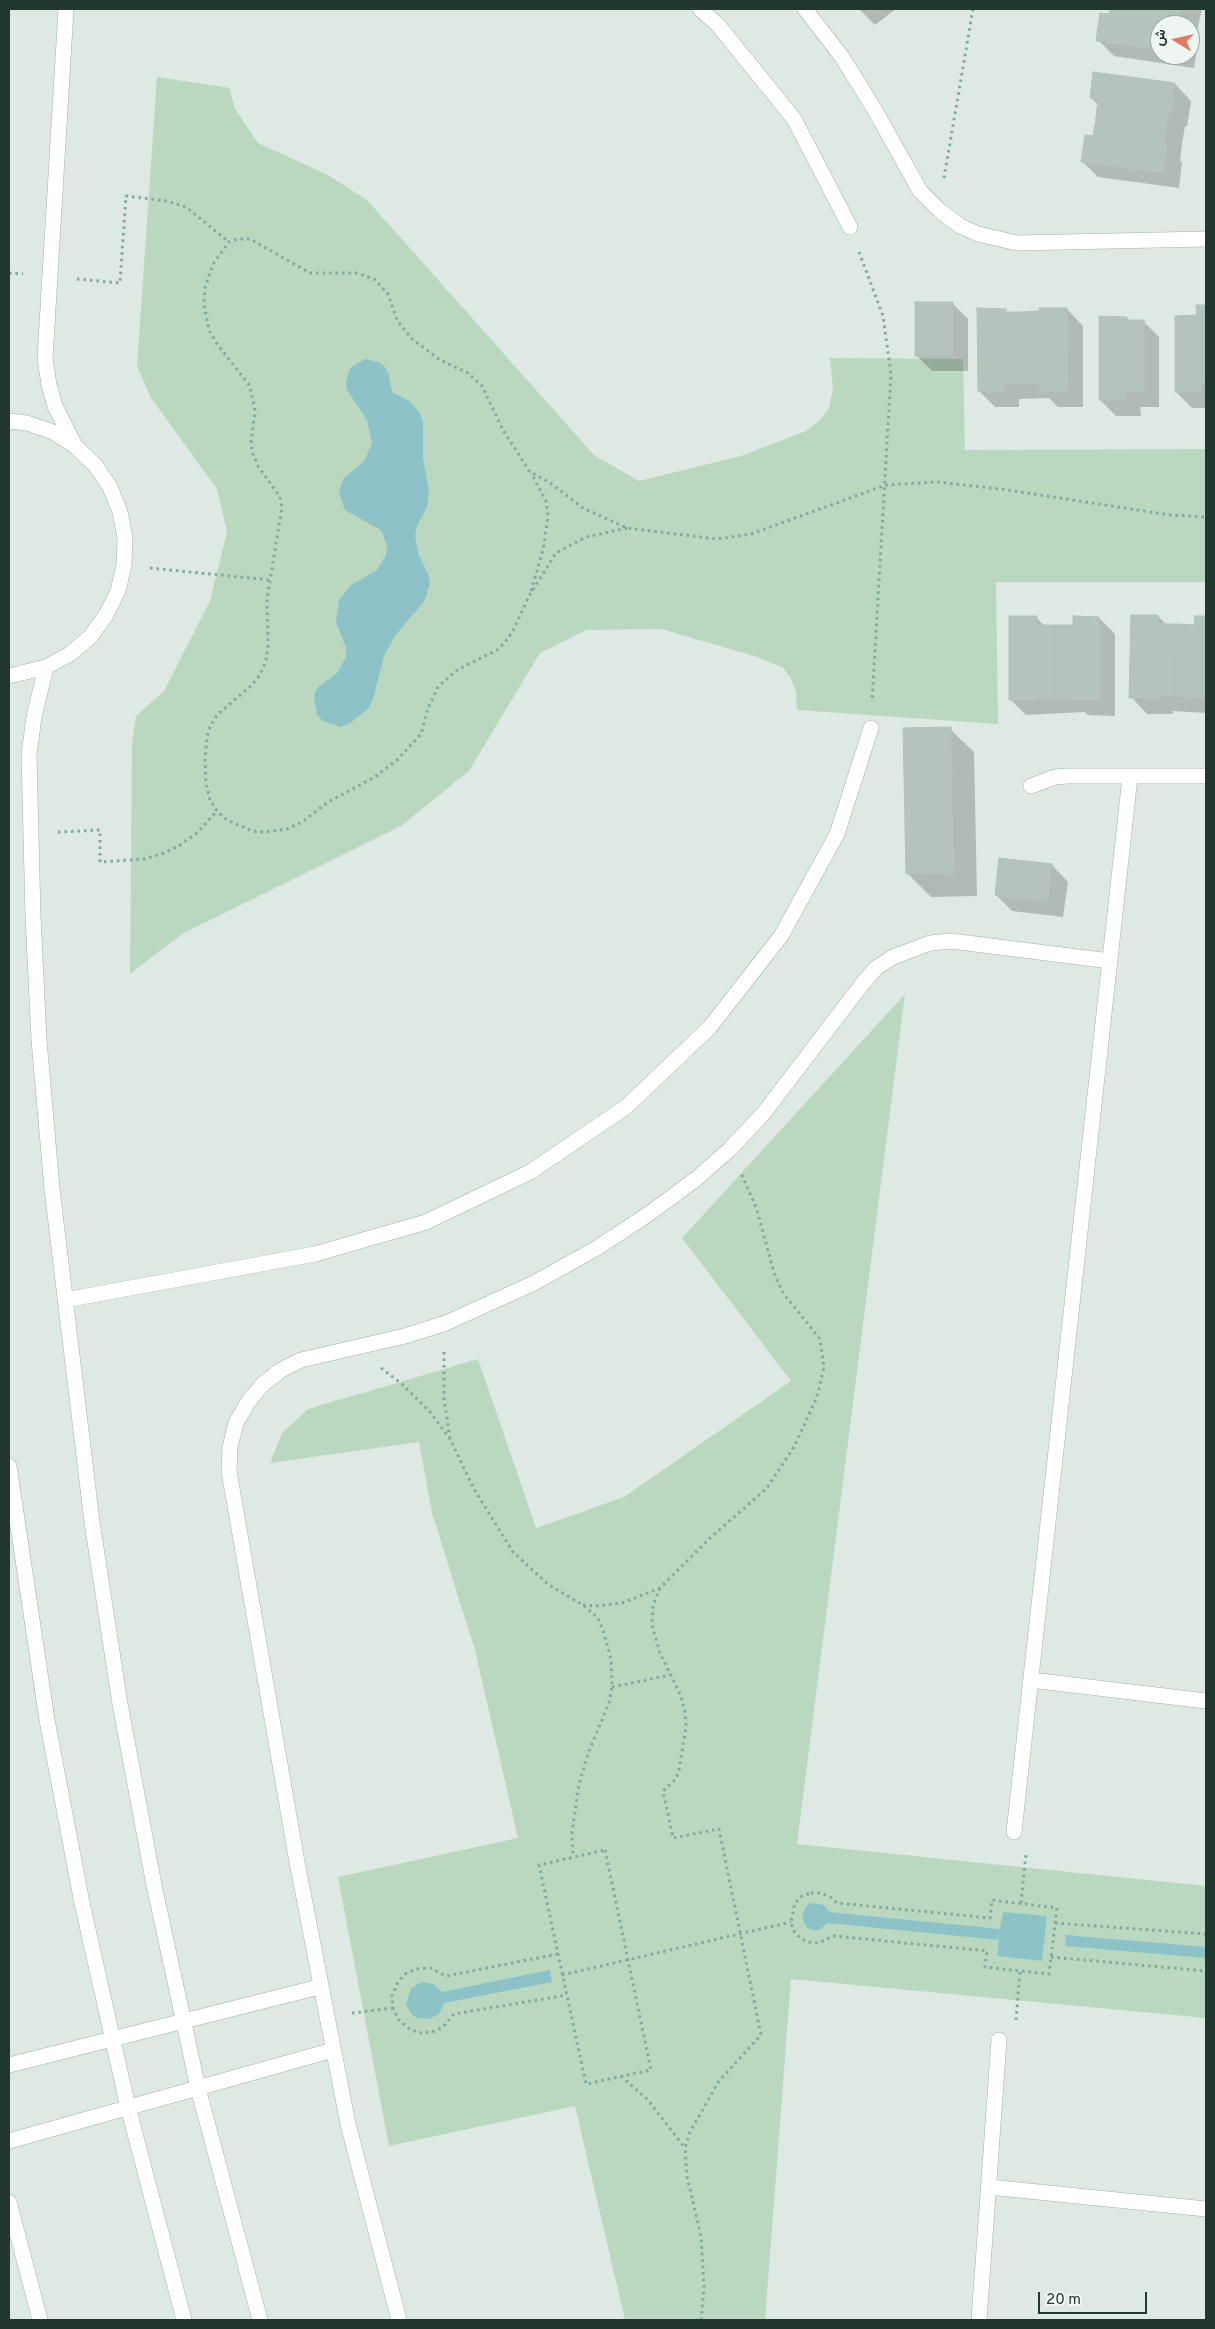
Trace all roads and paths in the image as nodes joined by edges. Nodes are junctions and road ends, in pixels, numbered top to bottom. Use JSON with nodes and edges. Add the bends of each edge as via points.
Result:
{"nodes":[{"id":1,"x":66,"y":9,"type":"edge"},
{"id":2,"x":700,"y":9,"type":"edge"},
{"id":3,"x":805,"y":9,"type":"edge"},
{"id":4,"x":973,"y":9,"type":"edge"},
{"id":5,"x":939,"y":210,"type":"junction"},
{"id":6,"x":850,"y":227,"type":"joint"},
{"id":7,"x":1206,"y":240,"type":"edge"},
{"id":8,"x":229,"y":242,"type":"junction"},
{"id":9,"x":9,"y":273,"type":"edge"},
{"id":10,"x":49,"y":277,"type":"junction"},
{"id":11,"x":9,"y":421,"type":"edge"},
{"id":12,"x":75,"y":446,"type":"junction"},
{"id":13,"x":530,"y":472,"type":"junction"},
{"id":14,"x":886,"y":484,"type":"junction"},
{"id":15,"x":1206,"y":517,"type":"edge"},
{"id":16,"x":627,"y":528,"type":"junction"},
{"id":17,"x":124,"y":565,"type":"junction"},
{"id":18,"x":270,"y":580,"type":"junction"},
{"id":19,"x":529,"y":596,"type":"junction"},
{"id":20,"x":46,"y":667,"type":"junction"},
{"id":21,"x":9,"y":676,"type":"edge"},
{"id":22,"x":871,"y":728,"type":"joint"},
{"id":23,"x":1206,"y":776,"type":"edge"},
{"id":24,"x":1130,"y":777,"type":"junction"},
{"id":25,"x":1031,"y":786,"type":"dead end"},
{"id":26,"x":217,"y":811,"type":"junction"},
{"id":27,"x":31,"y":832,"type":"junction"},
{"id":28,"x":1110,"y":961,"type":"junction"},
{"id":29,"x":730,"y":1149,"type":"junction"},
{"id":30,"x":65,"y":1300,"type":"junction"},
{"id":31,"x":446,"y":1324,"type":"junction"},
{"id":32,"x":354,"y":1347,"type":"junction"},
{"id":33,"x":450,"y":1438,"type":"junction"},
{"id":34,"x":9,"y":1466,"type":"edge"},
{"id":35,"x":660,"y":1588,"type":"junction"},
{"id":36,"x":583,"y":1605,"type":"junction"},
{"id":37,"x":670,"y":1675,"type":"junction"},
{"id":38,"x":1031,"y":1680,"type":"junction"},
{"id":39,"x":612,"y":1687,"type":"junction"},
{"id":40,"x":1206,"y":1701,"type":"edge"},
{"id":41,"x":1014,"y":1832,"type":"dead end"},
{"id":42,"x":573,"y":1857,"type":"junction"},
{"id":43,"x":791,"y":1922,"type":"junction"},
{"id":44,"x":1055,"y":1923,"type":"junction"},
{"id":45,"x":741,"y":1933,"type":"junction"},
{"id":46,"x":1206,"y":1934,"type":"edge"},
{"id":47,"x":558,"y":1954,"type":"junction"},
{"id":48,"x":1051,"y":1957,"type":"junction"},
{"id":49,"x":628,"y":1959,"type":"junction"},
{"id":50,"x":1206,"y":1971,"type":"edge"},
{"id":51,"x":562,"y":1975,"type":"junction"},
{"id":52,"x":320,"y":1987,"type":"junction"},
{"id":53,"x":567,"y":1995,"type":"junction"},
{"id":54,"x":393,"y":2008,"type":"junction"},
{"id":55,"x":326,"y":2016,"type":"junction"},
{"id":56,"x":184,"y":2021,"type":"junction"},
{"id":57,"x":113,"y":2039,"type":"junction"},
{"id":58,"x":1000,"y":2040,"type":"dead end"},
{"id":59,"x":333,"y":2050,"type":"junction"},
{"id":60,"x":9,"y":2065,"type":"edge"},
{"id":61,"x":621,"y":2076,"type":"junction"},
{"id":62,"x":198,"y":2088,"type":"junction"},
{"id":63,"x":128,"y":2107,"type":"junction"},
{"id":64,"x":9,"y":2141,"type":"edge"},
{"id":65,"x":685,"y":2148,"type":"junction"},
{"id":66,"x":989,"y":2187,"type":"junction"},
{"id":67,"x":9,"y":2202,"type":"edge"},
{"id":68,"x":1206,"y":2209,"type":"edge"},
{"id":69,"x":40,"y":2320,"type":"edge"},
{"id":70,"x":184,"y":2320,"type":"edge"},
{"id":71,"x":260,"y":2320,"type":"edge"},
{"id":72,"x":399,"y":2320,"type":"edge"},
{"id":73,"x":702,"y":2320,"type":"edge"},
{"id":74,"x":979,"y":2320,"type":"edge"}],
"edges":[{"from":1,"to":10,"type":"street"},
{"from":2,"to":6,"type":"street","via":[[718,24],[794,119]]},
{"from":3,"to":5,"type":"street","via":[[842,57],[920,191]]},
{"from":4,"to":5,"type":"path"},
{"from":5,"to":7,"type":"street","via":[[960,226],[978,234],[1018,243]]},
{"from":6,"to":14,"type":"path","via":[[883,316],[892,374]]},
{"from":8,"to":10,"type":"path","via":[[186,207],[166,200],[126,196],[120,283]]},
{"from":8,"to":13,"type":"path","via":[[250,239],[310,273],[356,273],[374,279],[388,294],[397,320],[411,338],[440,360],[468,373],[482,386],[503,430]]},
{"from":8,"to":18,"type":"path","via":[[213,264],[205,288],[204,304],[209,330],[250,386],[255,410],[253,454],[280,497],[281,521]]},
{"from":9,"to":10,"type":"path"},
{"from":10,"to":12,"type":"street","via":[[45,358],[49,385],[55,406]]},
{"from":11,"to":12,"type":"street","via":[[53,432]]},
{"from":12,"to":17,"type":"street","via":[[95,465],[110,487],[120,512],[125,538]]},
{"from":13,"to":16,"type":"path","via":[[584,508]]},
{"from":13,"to":19,"type":"path","via":[[546,501],[548,516],[543,550]]},
{"from":14,"to":15,"type":"path","via":[[937,482],[1170,515]]},
{"from":14,"to":16,"type":"path","via":[[750,534],[725,538],[683,536]]},
{"from":14,"to":22,"type":"path"},
{"from":16,"to":19,"type":"path","via":[[586,537],[556,553]]},
{"from":17,"to":18,"type":"path"},
{"from":17,"to":20,"type":"street","via":[[118,591],[90,637],[70,654]]},
{"from":18,"to":26,"type":"path","via":[[268,645],[263,668],[252,685],[218,714],[207,737],[206,784]]},
{"from":19,"to":26,"type":"path","via":[[514,631],[505,642],[457,670],[438,687],[428,708],[425,726],[414,744],[375,776],[287,829],[252,831],[227,820]]},
{"from":20,"to":21,"type":"street"},
{"from":20,"to":27,"type":"street","via":[[34,717],[30,755]]},
{"from":22,"to":30,"type":"street","via":[[837,834],[781,936],[710,1027],[626,1107],[530,1172],[426,1222],[315,1254]]},
{"from":23,"to":24,"type":"street"},
{"from":24,"to":25,"type":"street","via":[[1055,777]]},
{"from":24,"to":28,"type":"street"},
{"from":26,"to":27,"type":"path","via":[[197,833],[180,845],[144,859],[100,862],[100,830]]},
{"from":27,"to":30,"type":"street","via":[[39,1040]]},
{"from":28,"to":29,"type":"street","via":[[951,942],[911,948],[876,968],[862,983],[763,1114]]},
{"from":28,"to":38,"type":"street"},
{"from":29,"to":31,"type":"street","via":[[681,1190],[597,1248],[534,1283]]},
{"from":29,"to":35,"type":"path","via":[[756,1207],[775,1276],[783,1293],[820,1339],[823,1373],[817,1397],[798,1439],[767,1488]]},
{"from":30,"to":56,"type":"street","via":[[92,1522],[120,1704]]},
{"from":31,"to":32,"type":"street"},
{"from":31,"to":33,"type":"path","via":[[444,1399]]},
{"from":32,"to":33,"type":"path","via":[[402,1384]]},
{"from":32,"to":52,"type":"street","via":[[301,1360],[263,1384],[236,1423],[230,1447],[229,1471]]},
{"from":33,"to":36,"type":"path","via":[[474,1489],[512,1552],[549,1585]]},
{"from":34,"to":57,"type":"street","via":[[49,1729],[82,1903]]},
{"from":35,"to":36,"type":"path","via":[[622,1603]]},
{"from":35,"to":37,"type":"path","via":[[653,1605],[652,1625]]},
{"from":36,"to":39,"type":"path","via":[[598,1618],[603,1630],[611,1659]]},
{"from":37,"to":39,"type":"path"},
{"from":37,"to":45,"type":"path","via":[[681,1696],[686,1728],[676,1779],[663,1791],[673,1838],[719,1829]]},
{"from":38,"to":40,"type":"street"},
{"from":38,"to":41,"type":"street"},
{"from":39,"to":42,"type":"path","via":[[579,1784],[572,1832]]},
{"from":42,"to":47,"type":"path","via":[[539,1865]]},
{"from":42,"to":49,"type":"path","via":[[605,1850]]},
{"from":43,"to":44,"type":"path","via":[[795,1903],[802,1896],[821,1893],[837,1903],[990,1918],[992,1900],[1057,1908]]},
{"from":43,"to":45,"type":"path"},
{"from":43,"to":48,"type":"path","via":[[793,1930],[808,1942],[818,1943],[834,1936],[987,1950],[985,1967],[1049,1974]]},
{"from":44,"to":46,"type":"path"},
{"from":44,"to":48,"type":"path"},
{"from":45,"to":49,"type":"path"},
{"from":45,"to":65,"type":"path","via":[[761,2035],[719,2081],[690,2132]]},
{"from":47,"to":51,"type":"path"},
{"from":47,"to":54,"type":"path","via":[[446,1976],[430,1968],[417,1969],[405,1974],[397,1984],[392,1996]]},
{"from":48,"to":50,"type":"path"},
{"from":49,"to":51,"type":"path"},
{"from":49,"to":61,"type":"path","via":[[652,2070]]},
{"from":51,"to":53,"type":"path"},
{"from":52,"to":55,"type":"street"},
{"from":52,"to":56,"type":"street"},
{"from":53,"to":54,"type":"path","via":[[454,2014],[443,2027],[419,2033],[398,2019]]},
{"from":53,"to":61,"type":"path","via":[[586,2084]]},
{"from":54,"to":55,"type":"path"},
{"from":55,"to":59,"type":"street"},
{"from":56,"to":57,"type":"street"},
{"from":56,"to":62,"type":"street"},
{"from":57,"to":60,"type":"street"},
{"from":57,"to":63,"type":"street"},
{"from":58,"to":66,"type":"street"},
{"from":59,"to":62,"type":"street"},
{"from":59,"to":72,"type":"street","via":[[350,2134]]},
{"from":61,"to":65,"type":"path","via":[[648,2100]]},
{"from":62,"to":63,"type":"street"},
{"from":62,"to":71,"type":"street"},
{"from":63,"to":64,"type":"street"},
{"from":63,"to":70,"type":"street"},
{"from":65,"to":73,"type":"path","via":[[687,2177],[701,2236]]},
{"from":66,"to":68,"type":"street"},
{"from":66,"to":74,"type":"street"},
{"from":67,"to":69,"type":"street"}]}
